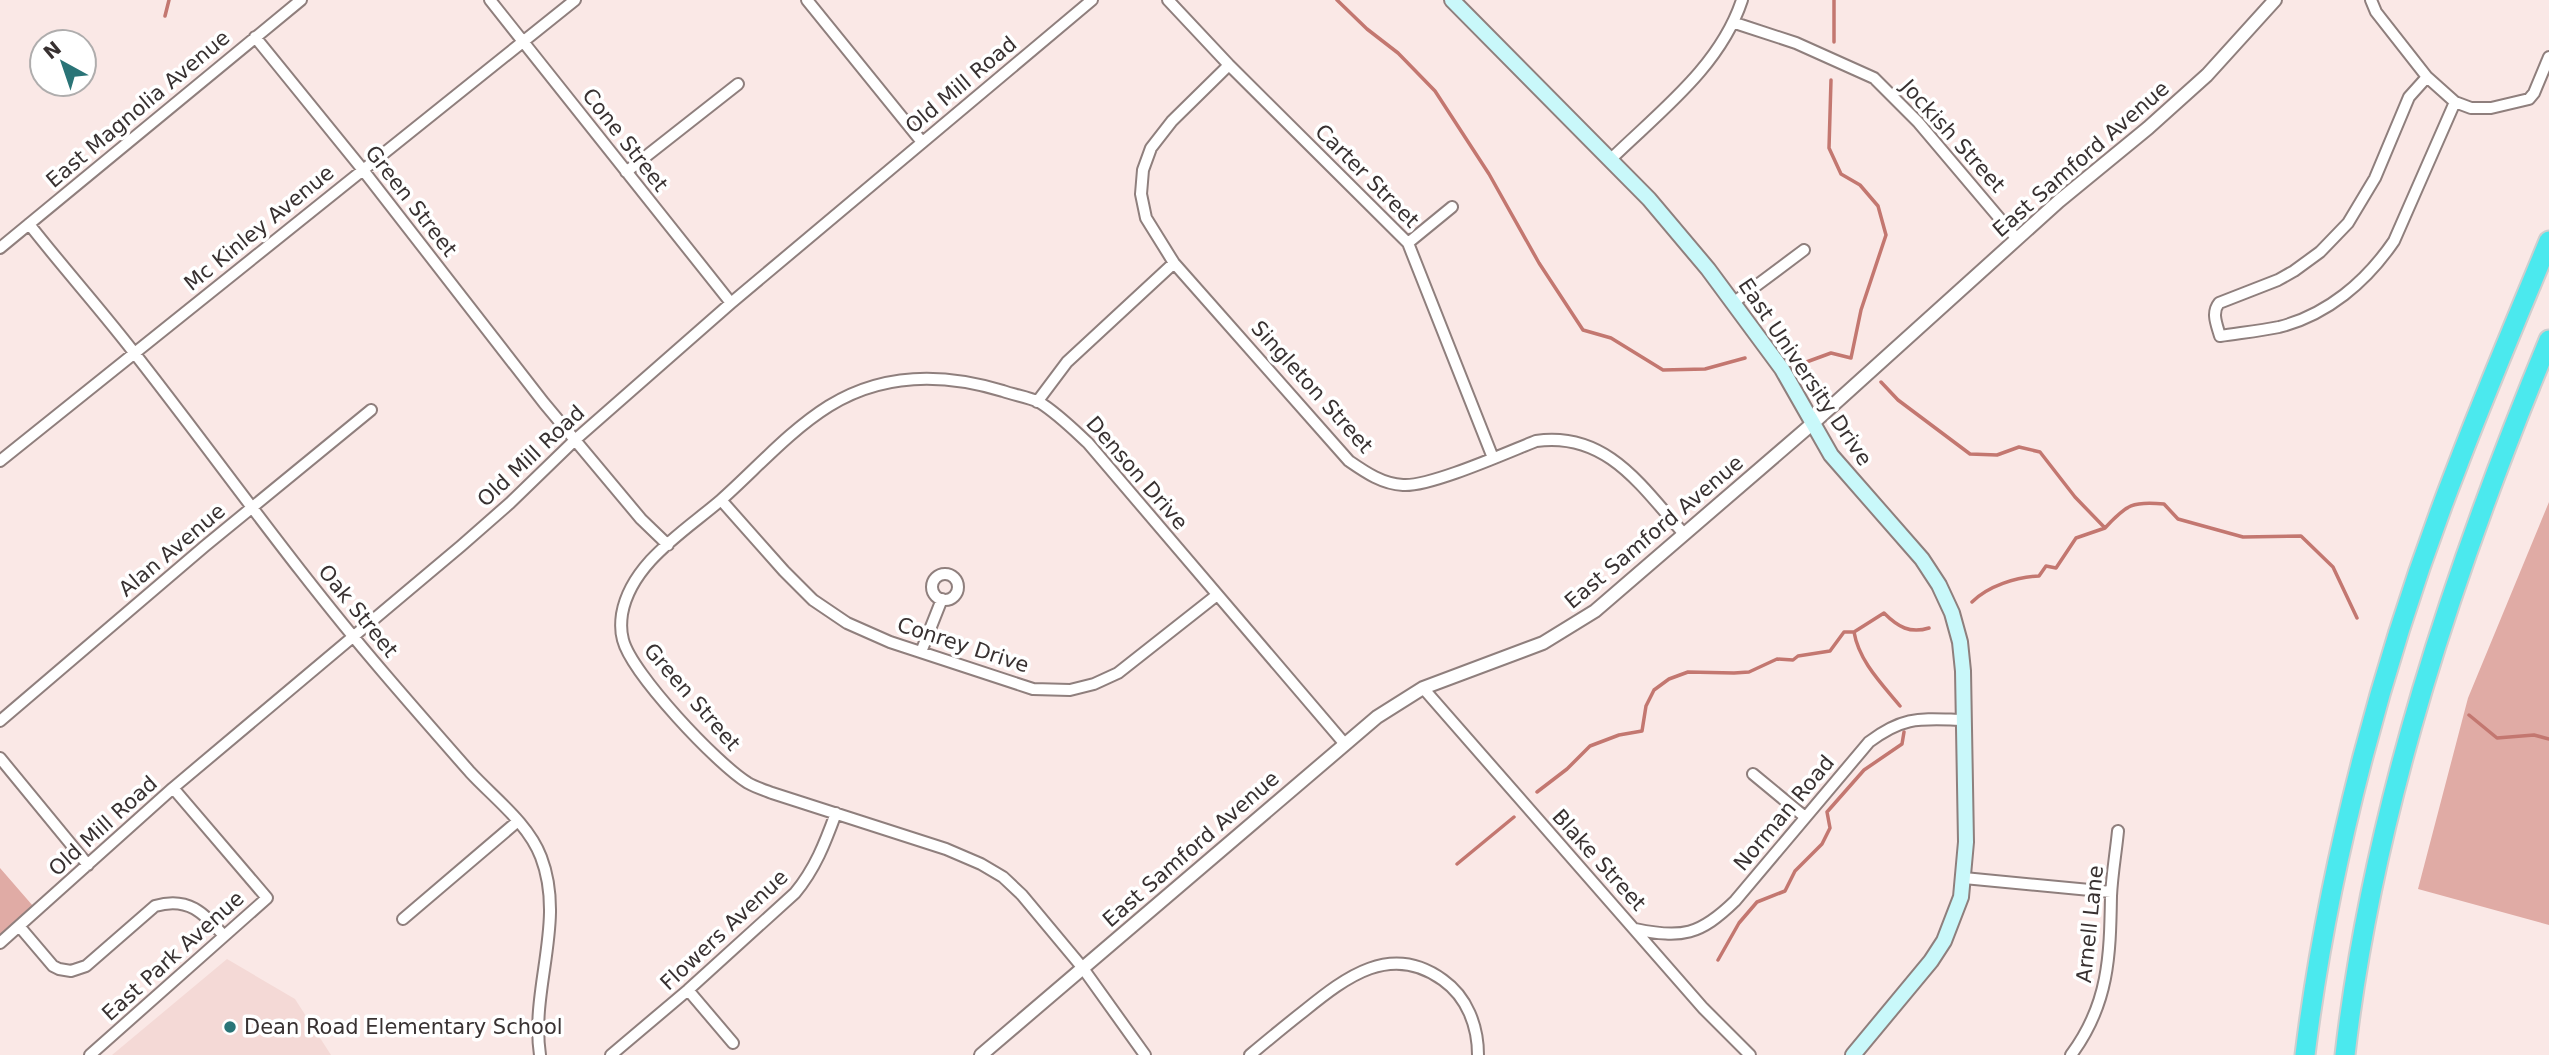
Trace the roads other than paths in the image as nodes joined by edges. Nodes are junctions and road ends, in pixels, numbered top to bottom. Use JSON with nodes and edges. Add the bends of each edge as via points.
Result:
{"nodes":[{"id":1,"x":301,"y":0,"type":"edge"},
{"id":2,"x":491,"y":0,"type":"edge"},
{"id":3,"x":575,"y":0,"type":"edge"},
{"id":4,"x":807,"y":0,"type":"edge"},
{"id":5,"x":1092,"y":0,"type":"edge"},
{"id":6,"x":1168,"y":0,"type":"edge"},
{"id":7,"x":1452,"y":0,"type":"edge"},
{"id":8,"x":1742,"y":0,"type":"edge"},
{"id":9,"x":2275,"y":0,"type":"edge"},
{"id":10,"x":2371,"y":0,"type":"edge"},
{"id":11,"x":1735,"y":23,"type":"junction"},
{"id":12,"x":255,"y":37,"type":"junction"},
{"id":13,"x":523,"y":41,"type":"junction"},
{"id":14,"x":2549,"y":57,"type":"edge"},
{"id":15,"x":1229,"y":65,"type":"junction"},
{"id":16,"x":2427,"y":77,"type":"junction"},
{"id":17,"x":738,"y":84,"type":"dead end"},
{"id":18,"x":2455,"y":102,"type":"junction"},
{"id":19,"x":922,"y":142,"type":"junction"},
{"id":20,"x":1611,"y":160,"type":"junction"},
{"id":21,"x":363,"y":170,"type":"junction"},
{"id":22,"x":626,"y":172,"type":"junction"},
{"id":23,"x":1452,"y":207,"type":"dead end"},
{"id":24,"x":29,"y":224,"type":"junction"},
{"id":25,"x":2017,"y":239,"type":"junction"},
{"id":26,"x":2549,"y":241,"type":"edge"},
{"id":27,"x":1408,"y":243,"type":"junction"},
{"id":28,"x":0,"y":248,"type":"edge"},
{"id":29,"x":1804,"y":250,"type":"dead end"},
{"id":30,"x":1174,"y":263,"type":"junction"},
{"id":31,"x":731,"y":303,"type":"junction"},
{"id":32,"x":1733,"y":303,"type":"junction"},
{"id":33,"x":2549,"y":340,"type":"edge"},
{"id":34,"x":134,"y":353,"type":"junction"},
{"id":35,"x":1037,"y":402,"type":"junction"},
{"id":36,"x":371,"y":410,"type":"dead end"},
{"id":37,"x":1812,"y":424,"type":"junction"},
{"id":38,"x":576,"y":439,"type":"junction"},
{"id":39,"x":1493,"y":458,"type":"junction"},
{"id":40,"x":0,"y":461,"type":"edge"},
{"id":41,"x":721,"y":500,"type":"junction"},
{"id":42,"x":252,"y":508,"type":"junction"},
{"id":43,"x":1684,"y":534,"type":"junction"},
{"id":44,"x":668,"y":545,"type":"junction"},
{"id":45,"x":1217,"y":595,"type":"junction"},
{"id":46,"x":942,"y":599,"type":"dead end"},
{"id":47,"x":352,"y":635,"type":"junction"},
{"id":48,"x":921,"y":652,"type":"junction"},
{"id":49,"x":1423,"y":688,"type":"junction"},
{"id":50,"x":1964,"y":720,"type":"junction"},
{"id":51,"x":0,"y":721,"type":"edge"},
{"id":52,"x":1344,"y":743,"type":"junction"},
{"id":53,"x":0,"y":758,"type":"edge"},
{"id":54,"x":1753,"y":774,"type":"dead end"},
{"id":55,"x":173,"y":788,"type":"junction"},
{"id":56,"x":836,"y":813,"type":"junction"},
{"id":57,"x":1805,"y":817,"type":"junction"},
{"id":58,"x":518,"y":821,"type":"junction"},
{"id":59,"x":2118,"y":831,"type":"dead end"},
{"id":60,"x":88,"y":865,"type":"junction"},
{"id":61,"x":1964,"y":878,"type":"junction"},
{"id":62,"x":2111,"y":892,"type":"junction"},
{"id":63,"x":403,"y":919,"type":"dead end"},
{"id":64,"x":19,"y":926,"type":"junction"},
{"id":65,"x":1635,"y":929,"type":"junction"},
{"id":66,"x":224,"y":936,"type":"junction"},
{"id":67,"x":0,"y":943,"type":"edge"},
{"id":68,"x":1082,"y":967,"type":"junction"},
{"id":69,"x":688,"y":990,"type":"junction"},
{"id":70,"x":733,"y":1043,"type":"dead end"},
{"id":71,"x":90,"y":1055,"type":"edge"},
{"id":72,"x":540,"y":1055,"type":"edge"},
{"id":73,"x":611,"y":1055,"type":"edge"},
{"id":74,"x":981,"y":1055,"type":"edge"},
{"id":75,"x":1145,"y":1055,"type":"edge"},
{"id":76,"x":1250,"y":1055,"type":"edge"},
{"id":77,"x":1478,"y":1055,"type":"edge"},
{"id":78,"x":1750,"y":1055,"type":"edge"},
{"id":79,"x":1853,"y":1055,"type":"edge"},
{"id":80,"x":2071,"y":1055,"type":"edge"},
{"id":81,"x":2305,"y":1055,"type":"edge"},
{"id":82,"x":2345,"y":1055,"type":"edge"}],
"edges":[{"from":1,"to":12,"type":"street","name":"East Magnolia Avenue"},
{"from":2,"to":13,"type":"street","name":"Cone Street"},
{"from":3,"to":13,"type":"street","name":"Mc Kinley Avenue"},
{"from":4,"to":19,"type":"street"},
{"from":5,"to":19,"type":"street","name":"Old Mill Road"},
{"from":6,"to":15,"type":"street","name":"Carter Street"},
{"from":7,"to":20,"type":"main road","name":"East University Drive"},
{"from":8,"to":11,"type":"street"},
{"from":9,"to":25,"type":"street","name":"East Samford Avenue","via":[[2207,75]]},
{"from":10,"to":16,"type":"street"},
{"from":11,"to":20,"type":"street","via":[[1698,74]]},
{"from":11,"to":25,"type":"street","name":"Jockish Street","via":[[1796,43],[1874,78],[1918,122]]},
{"from":12,"to":21,"type":"street","name":"Green Street"},
{"from":12,"to":24,"type":"street","name":"East Magnolia Avenue"},
{"from":13,"to":21,"type":"street","name":"Mc Kinley Avenue"},
{"from":13,"to":22,"type":"street","name":"Cone Street"},
{"from":14,"to":18,"type":"street","via":[[2529,99],[2491,108]]},
{"from":15,"to":27,"type":"street","name":"Carter Street"},
{"from":15,"to":30,"type":"street","name":"Singleton Street","via":[[1157,139],[1143,170],[1146,218]]},
{"from":16,"to":18,"type":"street"},
{"from":16,"to":18,"type":"street","via":[[2409,97],[2375,178],[2348,223],[2294,271],[2219,303],[2215,314],[2220,336],[2280,326],[2323,309],[2357,285],[2393,242]]},
{"from":17,"to":22,"type":"street"},
{"from":19,"to":31,"type":"street","name":"Old Mill Road"},
{"from":20,"to":32,"type":"main road","name":"East University Drive","via":[[1681,236]]},
{"from":21,"to":34,"type":"street","name":"Mc Kinley Avenue"},
{"from":21,"to":38,"type":"street","name":"Green Street"},
{"from":22,"to":31,"type":"street","name":"Cone Street"},
{"from":23,"to":27,"type":"street"},
{"from":24,"to":28,"type":"street","name":"East Magnolia Avenue"},
{"from":24,"to":34,"type":"street","name":"Oak Street"},
{"from":25,"to":37,"type":"street","name":"East Samford Avenue"},
{"from":26,"to":81,"type":"highway","via":[[2456,468],[2384,687],[2347,827]]},
{"from":27,"to":39,"type":"street","name":"Carter Street"},
{"from":29,"to":32,"type":"street"},
{"from":30,"to":35,"type":"street","via":[[1076,353]]},
{"from":30,"to":39,"type":"street","name":"Singleton Street","via":[[1349,461],[1369,475],[1403,485]]},
{"from":31,"to":38,"type":"street","name":"Old Mill Road"},
{"from":32,"to":37,"type":"main road","name":"East University Drive","via":[[1782,369]]},
{"from":33,"to":82,"type":"highway","via":[[2482,507],[2412,725],[2378,862]]},
{"from":34,"to":40,"type":"street","name":"Mc Kinley Avenue"},
{"from":34,"to":42,"type":"street","name":"Oak Street"},
{"from":35,"to":41,"type":"street","name":"Denson Drive","via":[[960,380],[933,378],[873,387],[829,407],[800,428]]},
{"from":35,"to":45,"type":"street","name":"Denson Drive","via":[[1088,443]]},
{"from":36,"to":42,"type":"street","name":"Alan Avenue"},
{"from":37,"to":43,"type":"street","name":"East Samford Avenue"},
{"from":37,"to":50,"type":"main road","name":"East University Drive","via":[[1838,464],[1922,559],[1939,585],[1960,642]]},
{"from":38,"to":44,"type":"street","name":"Green Street"},
{"from":38,"to":47,"type":"street","name":"Old Mill Road","via":[[461,546]]},
{"from":39,"to":43,"type":"street","name":"Singleton Street","via":[[1536,440],[1587,444],[1627,471]]},
{"from":41,"to":44,"type":"street","name":"Denson Drive"},
{"from":41,"to":48,"type":"street","name":"Conrey Drive","via":[[813,600],[858,628]]},
{"from":42,"to":47,"type":"street","name":"Oak Street"},
{"from":42,"to":51,"type":"street","name":"Alan Avenue"},
{"from":43,"to":49,"type":"street","name":"East Samford Avenue","via":[[1595,611],[1564,631]]},
{"from":44,"to":56,"type":"street","name":"Green Street","via":[[629,591],[622,639],[632,660],[710,752],[748,783]]},
{"from":45,"to":48,"type":"street","name":"Conrey Drive","via":[[1118,673],[1070,690],[1033,689]]},
{"from":45,"to":52,"type":"street","name":"Denson Drive"},
{"from":46,"to":48,"type":"street"},
{"from":47,"to":55,"type":"street","name":"Old Mill Road"},
{"from":47,"to":58,"type":"street","name":"Oak Street"},
{"from":49,"to":52,"type":"street","name":"East Samford Avenue"},
{"from":49,"to":65,"type":"street","name":"Blake Street"},
{"from":50,"to":57,"type":"street","name":"Norman Road","via":[[1911,719],[1889,727],[1869,742]]},
{"from":50,"to":61,"type":"main road","name":"East University Drive"},
{"from":52,"to":68,"type":"street","name":"East Samford Avenue"},
{"from":53,"to":60,"type":"street"},
{"from":54,"to":57,"type":"street"},
{"from":55,"to":60,"type":"street","name":"Old Mill Road"},
{"from":55,"to":66,"type":"street","name":"East Park Avenue","via":[[267,898]]},
{"from":56,"to":68,"type":"street","name":"Green Street","via":[[946,849],[1003,877]]},
{"from":56,"to":69,"type":"street","name":"Flowers Avenue","via":[[816,864],[795,893]]},
{"from":57,"to":65,"type":"street","name":"Norman Road","via":[[1716,919],[1683,935]]},
{"from":58,"to":63,"type":"street"},
{"from":58,"to":72,"type":"street","name":"Oak Street","via":[[540,853],[551,901],[537,1036]]},
{"from":59,"to":62,"type":"street","name":"Arnell Lane"},
{"from":60,"to":64,"type":"street","name":"Old Mill Road"},
{"from":61,"to":62,"type":"street"},
{"from":61,"to":79,"type":"main road","name":"East University Drive","via":[[1944,941]]},
{"from":62,"to":80,"type":"street","name":"Arnell Lane","via":[[2106,980],[2090,1026]]},
{"from":64,"to":66,"type":"street","via":[[53,966],[65,971],[86,966],[155,906],[164,904],[201,911]]},
{"from":64,"to":67,"type":"street","name":"Old Mill Road"},
{"from":65,"to":78,"type":"street","name":"Blake Street"},
{"from":66,"to":71,"type":"street","name":"East Park Avenue"},
{"from":68,"to":74,"type":"street","name":"East Samford Avenue"},
{"from":68,"to":75,"type":"street","name":"Green Street"},
{"from":69,"to":70,"type":"street"},
{"from":69,"to":73,"type":"street","name":"Flowers Avenue"},
{"from":76,"to":77,"type":"street","via":[[1350,976],[1396,963],[1432,971],[1451,985],[1476,1028]]}]}
